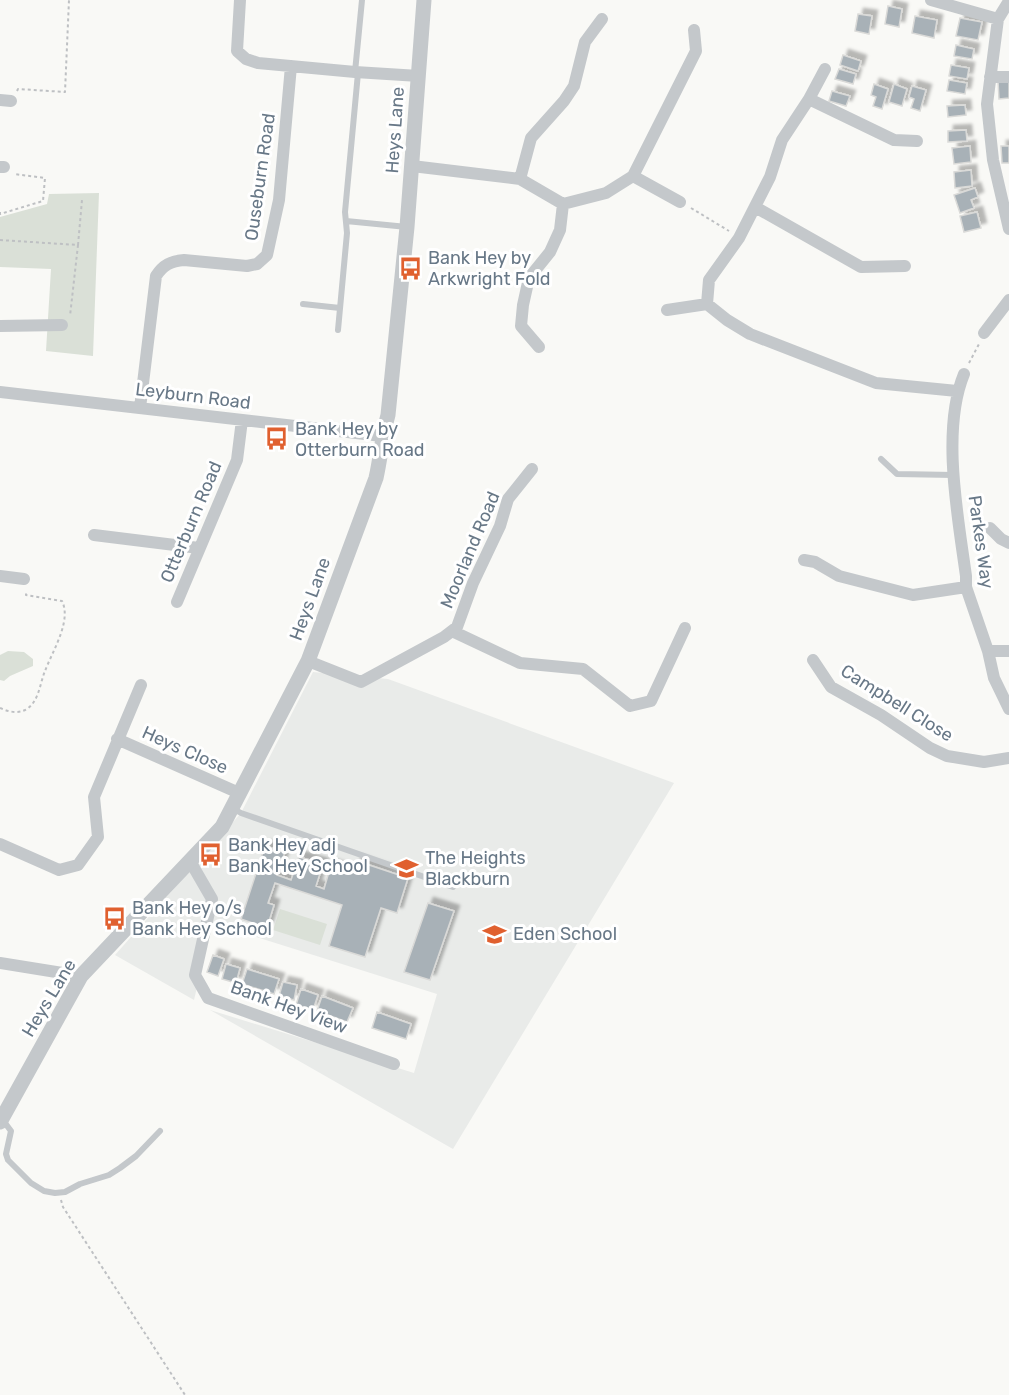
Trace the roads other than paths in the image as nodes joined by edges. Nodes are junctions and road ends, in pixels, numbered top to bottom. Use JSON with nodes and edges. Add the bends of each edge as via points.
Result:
{"nodes":[{"id":1,"x":240,"y":0,"type":"edge"},
{"id":2,"x":362,"y":0,"type":"edge"},
{"id":3,"x":424,"y":0,"type":"edge"},
{"id":4,"x":931,"y":0,"type":"edge"},
{"id":5,"x":1009,"y":1,"type":"edge"},
{"id":6,"x":602,"y":19,"type":"dead end"},
{"id":7,"x":998,"y":19,"type":"junction"},
{"id":8,"x":694,"y":30,"type":"dead end"},
{"id":9,"x":291,"y":66,"type":"junction"},
{"id":10,"x":825,"y":69,"type":"dead end"},
{"id":11,"x":356,"y":73,"type":"junction"},
{"id":12,"x":419,"y":76,"type":"junction"},
{"id":13,"x":990,"y":77,"type":"junction"},
{"id":14,"x":1009,"y":78,"type":"edge"},
{"id":15,"x":809,"y":99,"type":"junction"},
{"id":16,"x":917,"y":141,"type":"dead end"},
{"id":17,"x":412,"y":166,"type":"junction"},
{"id":18,"x":633,"y":176,"type":"junction"},
{"id":19,"x":520,"y":179,"type":"junction"},
{"id":20,"x":1004,"y":188,"type":"edge"},
{"id":21,"x":681,"y":202,"type":"road end"},
{"id":22,"x":563,"y":204,"type":"junction"},
{"id":23,"x":755,"y":207,"type":"junction"},
{"id":24,"x":346,"y":222,"type":"junction"},
{"id":25,"x":407,"y":227,"type":"junction"},
{"id":26,"x":1009,"y":229,"type":"edge"},
{"id":27,"x":905,"y":266,"type":"dead end"},
{"id":28,"x":1009,"y":300,"type":"edge"},
{"id":29,"x":303,"y":304,"type":"dead end"},
{"id":30,"x":707,"y":304,"type":"junction"},
{"id":31,"x":340,"y":308,"type":"junction"},
{"id":32,"x":668,"y":310,"type":"dead end"},
{"id":33,"x":62,"y":325,"type":"road end"},
{"id":34,"x":0,"y":326,"type":"edge"},
{"id":35,"x":338,"y":330,"type":"dead end"},
{"id":36,"x":984,"y":333,"type":"road end"},
{"id":37,"x":539,"y":347,"type":"dead end"},
{"id":38,"x":964,"y":374,"type":"road end"},
{"id":39,"x":957,"y":391,"type":"junction"},
{"id":40,"x":0,"y":392,"type":"edge"},
{"id":41,"x":140,"y":408,"type":"junction"},
{"id":42,"x":242,"y":420,"type":"junction"},
{"id":43,"x":382,"y":436,"type":"junction"},
{"id":44,"x":881,"y":459,"type":"dead end"},
{"id":45,"x":532,"y":469,"type":"dead end"},
{"id":46,"x":955,"y":475,"type":"junction"},
{"id":47,"x":990,"y":528,"type":"dead end"},
{"id":48,"x":94,"y":535,"type":"dead end"},
{"id":49,"x":1009,"y":543,"type":"edge"},
{"id":50,"x":200,"y":548,"type":"junction"},
{"id":51,"x":804,"y":560,"type":"dead end"},
{"id":52,"x":0,"y":576,"type":"edge"},
{"id":53,"x":24,"y":579,"type":"road end"},
{"id":54,"x":966,"y":587,"type":"junction"},
{"id":55,"x":177,"y":602,"type":"dead end"},
{"id":56,"x":685,"y":628,"type":"dead end"},
{"id":57,"x":452,"y":631,"type":"junction"},
{"id":58,"x":988,"y":651,"type":"junction"},
{"id":59,"x":1009,"y":651,"type":"edge"},
{"id":60,"x":813,"y":660,"type":"dead end"},
{"id":61,"x":308,"y":661,"type":"junction"},
{"id":62,"x":141,"y":685,"type":"dead end"},
{"id":63,"x":1009,"y":709,"type":"edge"},
{"id":64,"x":117,"y":739,"type":"junction"},
{"id":65,"x":1009,"y":758,"type":"edge"},
{"id":66,"x":239,"y":793,"type":"junction"},
{"id":67,"x":232,"y":807,"type":"junction"},
{"id":68,"x":0,"y":844,"type":"edge"},
{"id":69,"x":190,"y":861,"type":"junction"},
{"id":70,"x":453,"y":887,"type":"dead end"},
{"id":71,"x":0,"y":963,"type":"edge"},
{"id":72,"x":81,"y":976,"type":"junction"},
{"id":73,"x":394,"y":1064,"type":"dead end"},
{"id":74,"x":1,"y":1120,"type":"edge"},
{"id":75,"x":160,"y":1131,"type":"dead end"}],
"edges":[{"from":1,"to":9,"type":"street","via":[[237,51],[258,63]]},
{"from":2,"to":11,"type":"lane"},
{"from":3,"to":12,"type":"street","name":"Heys Lane"},
{"from":4,"to":7,"type":"street"},
{"from":5,"to":7,"type":"street"},
{"from":6,"to":19,"type":"street","via":[[585,42],[574,86],[531,138]]},
{"from":7,"to":13,"type":"street"},
{"from":8,"to":18,"type":"street","via":[[696,51]]},
{"from":9,"to":11,"type":"street"},
{"from":9,"to":41,"type":"street","name":"Ouseburn Road","via":[[279,200],[267,255],[257,264],[247,266],[184,260],[161,269],[156,276]]},
{"from":10,"to":15,"type":"street"},
{"from":11,"to":12,"type":"street"},
{"from":11,"to":24,"type":"lane"},
{"from":12,"to":17,"type":"street","name":"Heys Lane"},
{"from":13,"to":14,"type":"street"},
{"from":13,"to":20,"type":"street","via":[[987,104],[993,160]]},
{"from":15,"to":16,"type":"street","via":[[894,140]]},
{"from":15,"to":23,"type":"street","via":[[782,140]]},
{"from":17,"to":19,"type":"street"},
{"from":17,"to":25,"type":"street","name":"Heys Lane"},
{"from":18,"to":21,"type":"street"},
{"from":18,"to":22,"type":"street","via":[[606,193]]},
{"from":19,"to":22,"type":"street"},
{"from":20,"to":26,"type":"street"},
{"from":22,"to":37,"type":"street","via":[[560,230],[550,252],[529,278],[523,305],[521,326]]},
{"from":23,"to":27,"type":"street","via":[[861,267]]},
{"from":23,"to":30,"type":"street","via":[[709,280]]},
{"from":24,"to":25,"type":"lane"},
{"from":24,"to":31,"type":"lane"},
{"from":25,"to":43,"type":"street","name":"Heys Lane","via":[[388,415]]},
{"from":28,"to":36,"type":"street"},
{"from":29,"to":31,"type":"lane"},
{"from":30,"to":32,"type":"street"},
{"from":30,"to":39,"type":"street","via":[[750,334],[876,384]]},
{"from":31,"to":35,"type":"lane"},
{"from":33,"to":34,"type":"street"},
{"from":38,"to":39,"type":"street","name":"Parkes Way"},
{"from":39,"to":46,"type":"street","name":"Parkes Way"},
{"from":40,"to":41,"type":"street","name":"Leyburn Road"},
{"from":41,"to":42,"type":"street","name":"Leyburn Road"},
{"from":42,"to":43,"type":"street","name":"Leyburn Road"},
{"from":42,"to":50,"type":"street","name":"Otterburn Road","via":[[237,460]]},
{"from":43,"to":61,"type":"street","name":"Heys Lane","via":[[376,478]]},
{"from":44,"to":46,"type":"lane","via":[[897,474]]},
{"from":45,"to":57,"type":"street","name":"Moorland Road","via":[[508,499],[500,526]]},
{"from":46,"to":54,"type":"street","name":"Parkes Way"},
{"from":47,"to":49,"type":"street"},
{"from":48,"to":50,"type":"street"},
{"from":50,"to":55,"type":"street","name":"Otterburn Road"},
{"from":51,"to":54,"type":"street","via":[[839,576],[914,595]]},
{"from":52,"to":53,"type":"street"},
{"from":54,"to":58,"type":"street","name":"Parkes Way"},
{"from":56,"to":57,"type":"street","via":[[651,701],[630,706],[583,669],[520,663]]},
{"from":57,"to":61,"type":"street","name":"Moorland Road","via":[[361,682]]},
{"from":58,"to":59,"type":"street"},
{"from":58,"to":63,"type":"street","name":"Parkes Way","via":[[994,678]]},
{"from":60,"to":65,"type":"street","name":"Campbell Close","via":[[831,687],[930,748],[947,756],[984,762]]},
{"from":61,"to":66,"type":"street","name":"Heys Lane"},
{"from":62,"to":64,"type":"street","name":"Heys Close"},
{"from":64,"to":66,"type":"street","name":"Heys Close"},
{"from":64,"to":68,"type":"street","name":"Heys Close","via":[[94,797],[98,837],[78,865],[59,870]]},
{"from":66,"to":67,"type":"street","name":"Heys Lane"},
{"from":67,"to":69,"type":"street","name":"Heys Lane","via":[[222,827]]},
{"from":67,"to":70,"type":"lane"},
{"from":69,"to":72,"type":"street","name":"Heys Lane"},
{"from":69,"to":73,"type":"street","name":"Bank Hey View","via":[[212,899],[195,975],[207,998]]},
{"from":71,"to":72,"type":"street"},
{"from":72,"to":74,"type":"street","name":"Heys Lane"},
{"from":74,"to":75,"type":"lane","via":[[11,1131],[8,1160],[44,1191],[60,1193],[109,1175],[136,1156]]}]}
